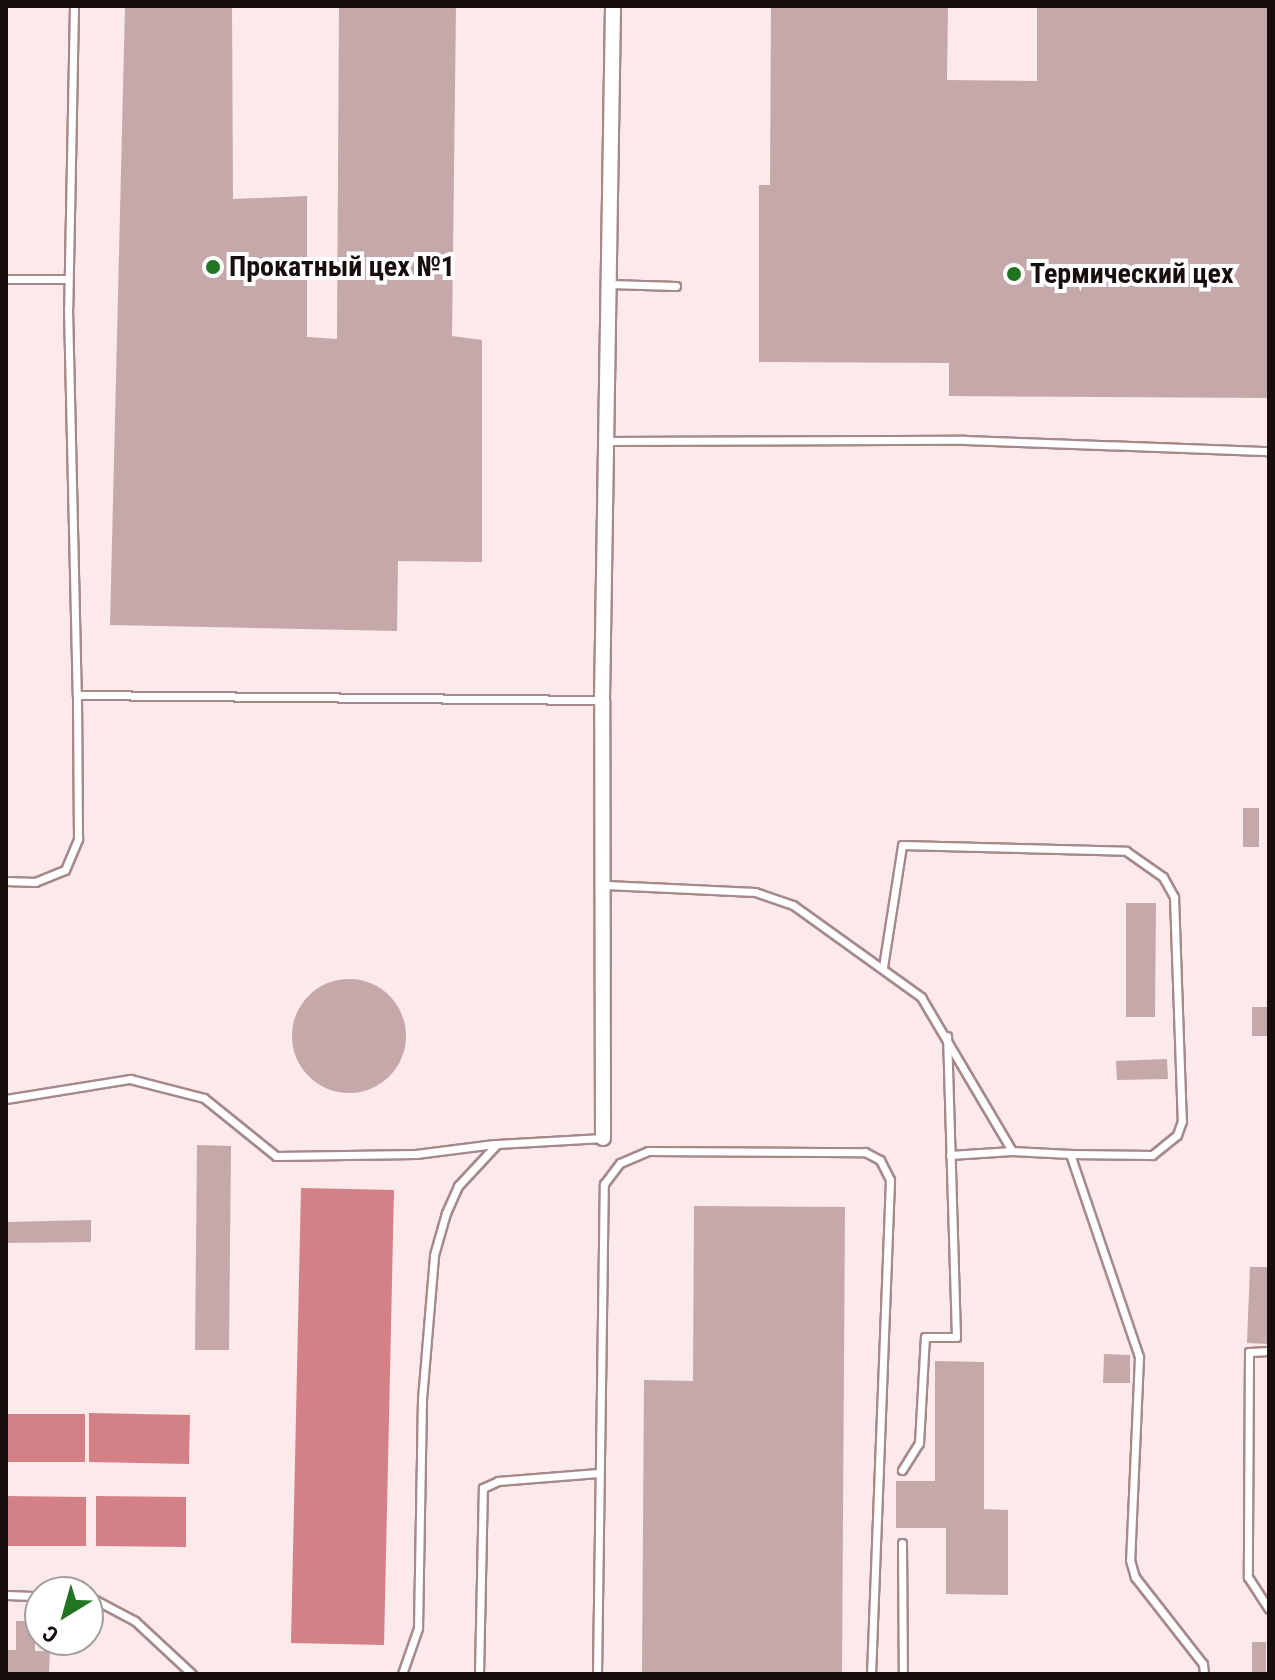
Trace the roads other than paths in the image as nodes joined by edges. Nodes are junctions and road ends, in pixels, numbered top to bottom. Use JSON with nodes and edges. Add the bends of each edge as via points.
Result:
{"nodes":[{"id":1,"x":74,"y":6,"type":"edge"},
{"id":2,"x":613,"y":6,"type":"edge"},
{"id":3,"x":6,"y":279,"type":"edge"},
{"id":4,"x":68,"y":279,"type":"junction"},
{"id":5,"x":609,"y":284,"type":"junction"},
{"id":6,"x":676,"y":286,"type":"dead end"},
{"id":7,"x":606,"y":441,"type":"junction"},
{"id":8,"x":1269,"y":451,"type":"edge"},
{"id":9,"x":77,"y":695,"type":"junction"},
{"id":10,"x":602,"y":700,"type":"junction"},
{"id":11,"x":6,"y":881,"type":"edge"},
{"id":12,"x":606,"y":885,"type":"junction"},
{"id":13,"x":883,"y":967,"type":"junction"},
{"id":14,"x":947,"y":1033,"type":"junction"},
{"id":15,"x":6,"y":1099,"type":"edge"},
{"id":16,"x":603,"y":1138,"type":"joint"},
{"id":17,"x":497,"y":1144,"type":"junction"},
{"id":18,"x":1012,"y":1151,"type":"junction"},
{"id":19,"x":1070,"y":1154,"type":"junction"},
{"id":20,"x":950,"y":1155,"type":"junction"},
{"id":21,"x":1269,"y":1351,"type":"edge"},
{"id":22,"x":902,"y":1470,"type":"dead end"},
{"id":23,"x":598,"y":1473,"type":"junction"},
{"id":24,"x":902,"y":1543,"type":"dead end"},
{"id":25,"x":104,"y":1605,"type":"edge"},
{"id":26,"x":1269,"y":1609,"type":"edge"},
{"id":27,"x":192,"y":1674,"type":"edge"},
{"id":28,"x":402,"y":1674,"type":"edge"},
{"id":29,"x":479,"y":1674,"type":"edge"},
{"id":30,"x":597,"y":1674,"type":"edge"},
{"id":31,"x":871,"y":1674,"type":"edge"},
{"id":32,"x":903,"y":1674,"type":"edge"},
{"id":33,"x":1204,"y":1674,"type":"edge"}],
"edges":[{"from":1,"to":4,"type":"lane"},
{"from":2,"to":5,"type":"street"},
{"from":3,"to":4,"type":"lane"},
{"from":4,"to":9,"type":"lane"},
{"from":5,"to":6,"type":"lane"},
{"from":5,"to":7,"type":"street"},
{"from":7,"to":8,"type":"lane","via":[[965,440]]},
{"from":7,"to":10,"type":"street"},
{"from":9,"to":10,"type":"lane"},
{"from":9,"to":11,"type":"lane","via":[[78,839],[65,870],[35,882]]},
{"from":10,"to":12,"type":"street"},
{"from":12,"to":13,"type":"lane","via":[[755,892],[793,905]]},
{"from":12,"to":16,"type":"street"},
{"from":13,"to":14,"type":"lane","via":[[921,997]]},
{"from":13,"to":19,"type":"lane","via":[[902,845],[1126,851],[1163,877],[1174,897],[1182,1121],[1177,1135],[1152,1155]]},
{"from":14,"to":18,"type":"lane"},
{"from":14,"to":20,"type":"lane"},
{"from":15,"to":17,"type":"lane","via":[[130,1079],[204,1098],[276,1156],[416,1154]]},
{"from":16,"to":17,"type":"lane"},
{"from":17,"to":28,"type":"lane","via":[[458,1186],[434,1255],[422,1399],[418,1628]]},
{"from":18,"to":19,"type":"lane"},
{"from":18,"to":20,"type":"lane"},
{"from":19,"to":33,"type":"lane","via":[[1139,1357],[1130,1560],[1135,1577],[1203,1664]]},
{"from":20,"to":22,"type":"lane","via":[[956,1337],[925,1337],[919,1443]]},
{"from":21,"to":26,"type":"lane","via":[[1249,1352],[1248,1577]]},
{"from":23,"to":29,"type":"lane","via":[[498,1481],[483,1488]]},
{"from":23,"to":30,"type":"lane"},
{"from":23,"to":31,"type":"lane","via":[[604,1184],[620,1163],[648,1151],[865,1152],[880,1160],[890,1180]]},
{"from":24,"to":32,"type":"lane"},
{"from":25,"to":27,"type":"lane","via":[[135,1621]]}]}
